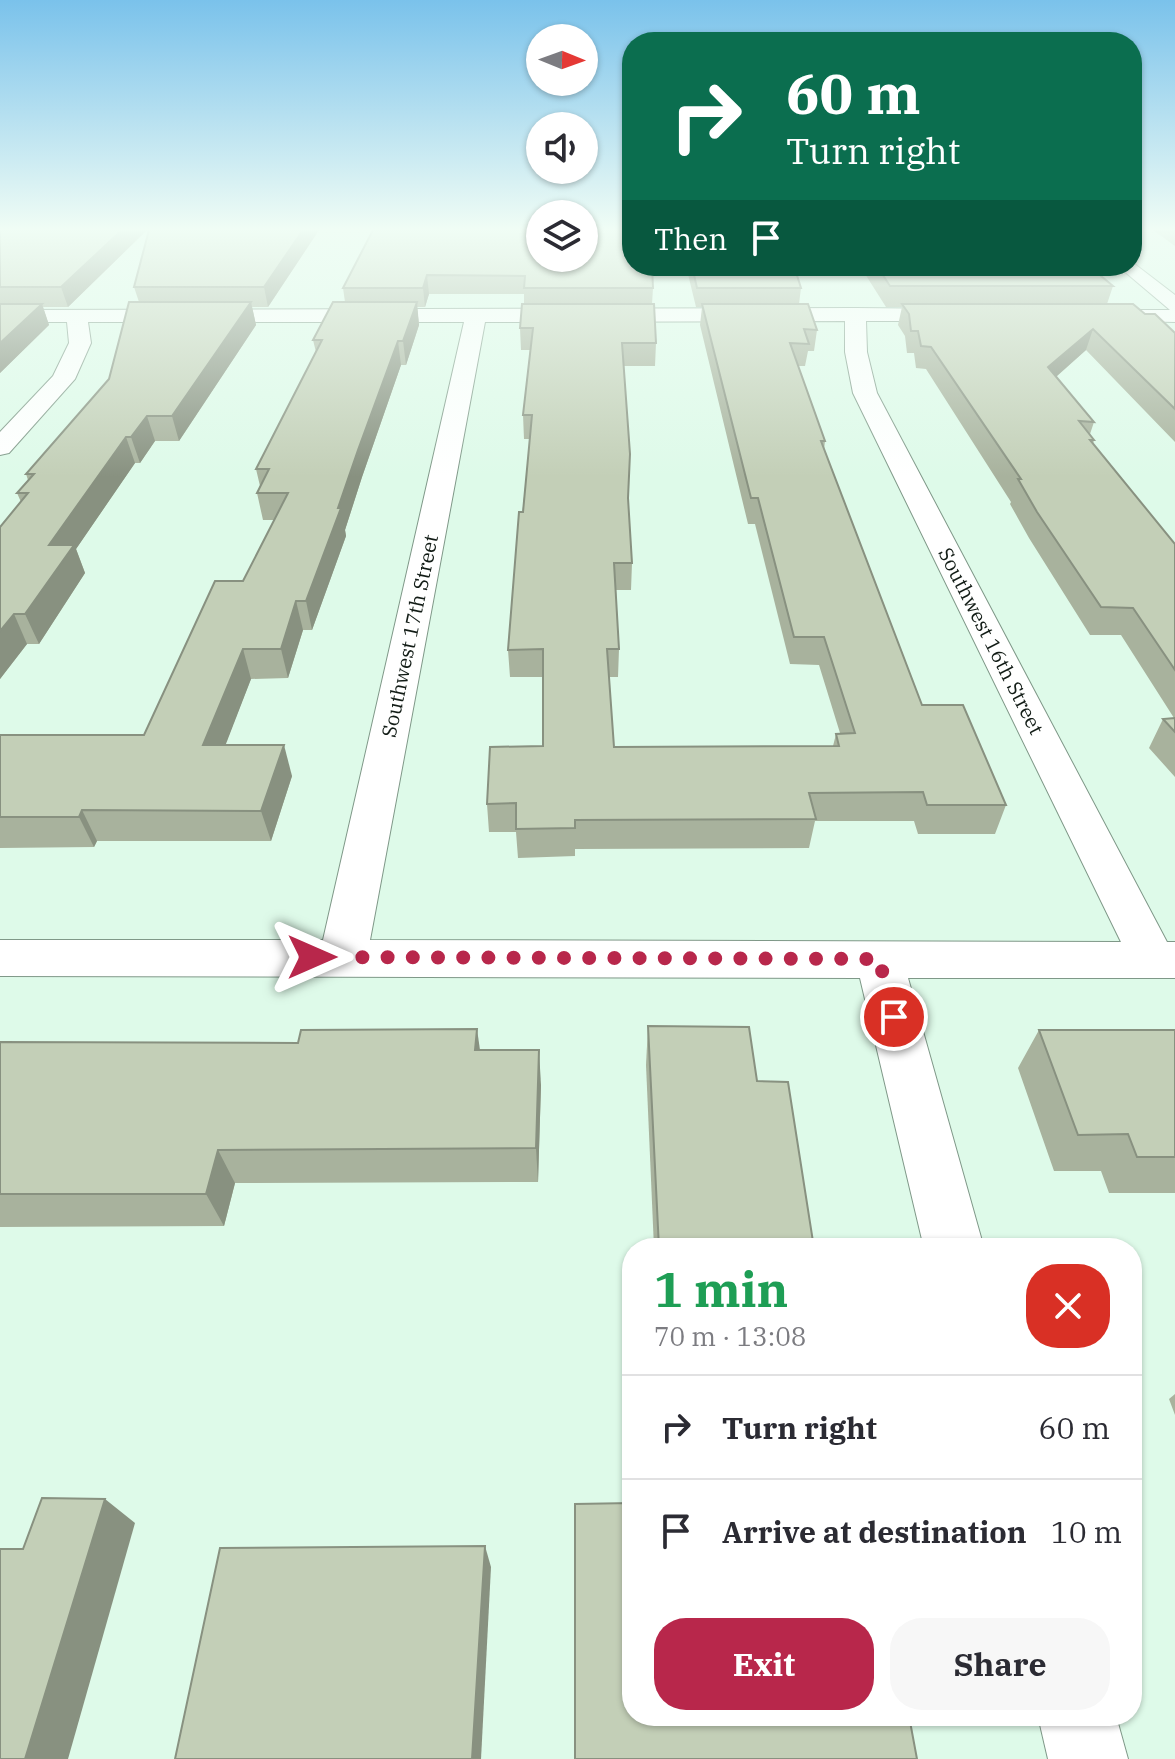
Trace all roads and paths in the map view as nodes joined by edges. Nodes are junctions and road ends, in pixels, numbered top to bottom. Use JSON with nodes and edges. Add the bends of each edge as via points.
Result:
{"nodes":[{"id":1,"x":855,"y":314,"type":"junction"},
{"id":2,"x":476,"y":315,"type":"junction"},
{"id":3,"x":980,"y":315,"type":"edge"},
{"id":4,"x":1073,"y":315,"type":"edge"},
{"id":5,"x":0,"y":316,"type":"edge"},
{"id":6,"x":77,"y":316,"type":"junction"},
{"id":7,"x":1175,"y":316,"type":"edge"},
{"id":8,"x":0,"y":447,"type":"edge"},
{"id":9,"x":343,"y":957,"type":"junction"},
{"id":10,"x":0,"y":958,"type":"edge"},
{"id":11,"x":879,"y":959,"type":"junction"},
{"id":12,"x":1164,"y":960,"type":"edge"},
{"id":13,"x":951,"y":1238,"type":"edge"},
{"id":14,"x":1080,"y":1726,"type":"edge"},
{"id":15,"x":1088,"y":1759,"type":"edge"}],
"edges":[{"from":1,"to":2,"type":"street"},
{"from":1,"to":3,"type":"street"},
{"from":1,"to":12,"type":"street","name":"Southwest 16th Street","via":[[865,393]]},
{"from":2,"to":6,"type":"street"},
{"from":2,"to":9,"type":"street","name":"Southwest 17th Street"},
{"from":4,"to":7,"type":"street"},
{"from":5,"to":6,"type":"street"},
{"from":6,"to":8,"type":"street","via":[[80,343],[63,379]]},
{"from":9,"to":10,"type":"street"},
{"from":9,"to":11,"type":"street"},
{"from":11,"to":12,"type":"street"},
{"from":11,"to":13,"type":"street"},
{"from":14,"to":15,"type":"street"}]}
